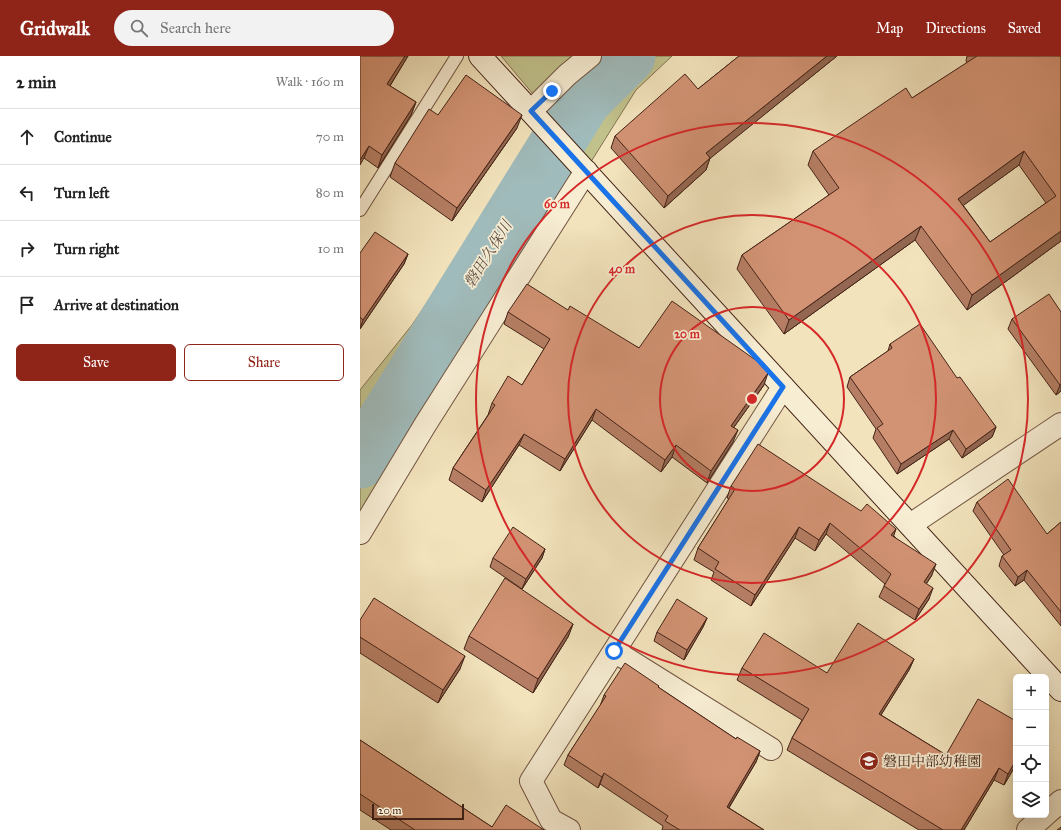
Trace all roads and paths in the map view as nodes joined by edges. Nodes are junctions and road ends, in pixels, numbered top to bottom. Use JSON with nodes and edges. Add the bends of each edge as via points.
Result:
{"nodes":[{"id":1,"x":458,"y":56,"type":"edge"},
{"id":2,"x":480,"y":56,"type":"edge"},
{"id":3,"x":590,"y":56,"type":"edge"},
{"id":4,"x":538,"y":118,"type":"junction"},
{"id":5,"x":582,"y":167,"type":"junction"},
{"id":6,"x":360,"y":210,"type":"edge"},
{"id":7,"x":783,"y":387,"type":"junction"},
{"id":8,"x":1061,"y":424,"type":"edge"},
{"id":9,"x":910,"y":526,"type":"junction"},
{"id":10,"x":360,"y":533,"type":"edge"},
{"id":11,"x":614,"y":651,"type":"junction"},
{"id":12,"x":1061,"y":690,"type":"edge"},
{"id":13,"x":771,"y":749,"type":"dead end"},
{"id":14,"x":1061,"y":801,"type":"edge"},
{"id":15,"x":1049,"y":812,"type":"edge"},
{"id":16,"x":1042,"y":818,"type":"edge"},
{"id":17,"x":568,"y":830,"type":"edge"},
{"id":18,"x":1028,"y":830,"type":"edge"}],
"edges":[{"from":1,"to":6,"type":"lane"},
{"from":2,"to":4,"type":"street"},
{"from":3,"to":4,"type":"street","via":[[567,75]]},
{"from":4,"to":5,"type":"street"},
{"from":5,"to":7,"type":"street"},
{"from":5,"to":10,"type":"street"},
{"from":7,"to":9,"type":"street"},
{"from":7,"to":11,"type":"street"},
{"from":8,"to":9,"type":"street"},
{"from":9,"to":12,"type":"street"},
{"from":11,"to":13,"type":"street"},
{"from":11,"to":17,"type":"street","via":[[531,781],[551,820]]},
{"from":14,"to":15,"type":"street"},
{"from":16,"to":18,"type":"street"}]}
